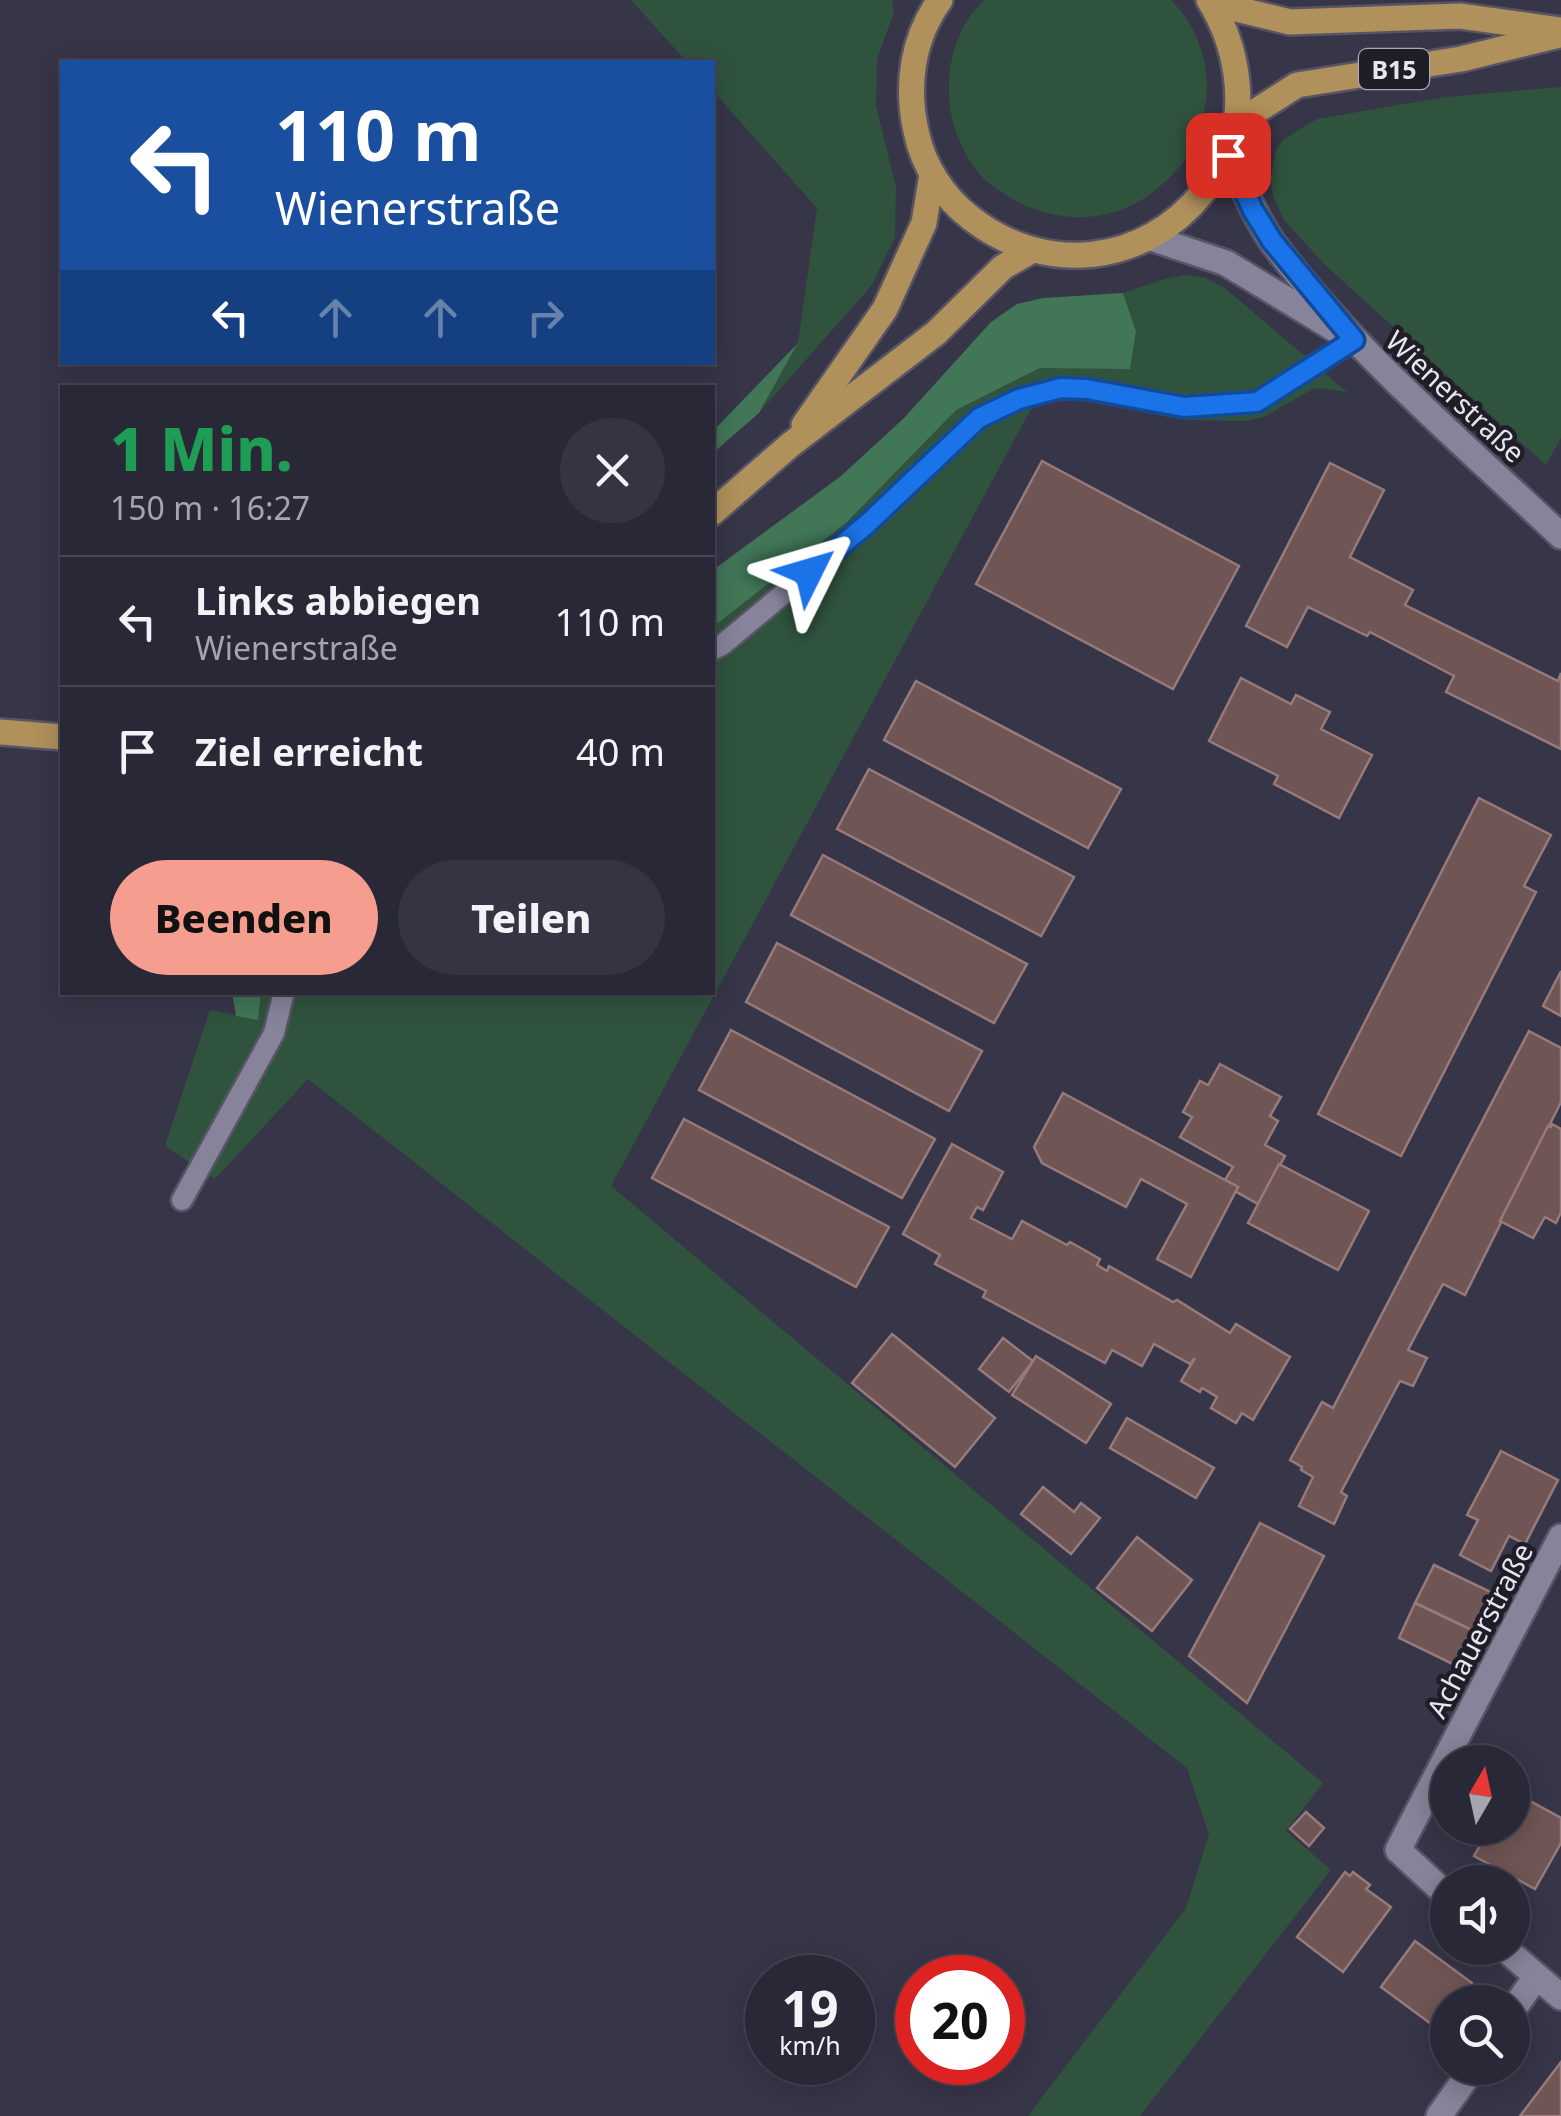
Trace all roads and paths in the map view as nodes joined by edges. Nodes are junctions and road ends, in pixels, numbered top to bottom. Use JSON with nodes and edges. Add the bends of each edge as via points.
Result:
{"nodes":[{"id":1,"x":1210,"y":2,"type":"edge"},
{"id":2,"x":933,"y":4,"type":"edge"},
{"id":3,"x":1561,"y":32,"type":"edge"},
{"id":4,"x":1236,"y":124,"type":"junction"},
{"id":5,"x":1228,"y":155,"type":"junction"},
{"id":6,"x":932,"y":174,"type":"junction"},
{"id":7,"x":1151,"y":238,"type":"junction"},
{"id":8,"x":1030,"y":250,"type":"junction"},
{"id":9,"x":1354,"y":340,"type":"junction"},
{"id":10,"x":790,"y":445,"type":"junction"},
{"id":11,"x":715,"y":511,"type":"edge"},
{"id":12,"x":1561,"y":536,"type":"edge"},
{"id":13,"x":715,"y":648,"type":"edge"},
{"id":14,"x":0,"y":732,"type":"edge"},
{"id":15,"x":60,"y":737,"type":"edge"},
{"id":16,"x":283,"y":995,"type":"edge"},
{"id":17,"x":182,"y":1200,"type":"dead end"},
{"id":18,"x":1561,"y":1537,"type":"edge"},
{"id":19,"x":1430,"y":1879,"type":"edge"},
{"id":20,"x":1522,"y":1965,"type":"edge"},
{"id":21,"x":1536,"y":1978,"type":"junction"},
{"id":22,"x":1530,"y":1986,"type":"edge"},
{"id":23,"x":1561,"y":1998,"type":"edge"},
{"id":24,"x":1461,"y":2085,"type":"edge"},
{"id":25,"x":1439,"y":2116,"type":"edge"}],
"edges":[{"from":1,"to":3,"type":"main road","number":"B15","via":[[1290,22],[1460,16]]},
{"from":1,"to":4,"type":"main road","number":"B15","via":[[1231,45]]},
{"from":2,"to":6,"type":"main road","number":"B15","via":[[911,76],[914,126]]},
{"from":3,"to":4,"type":"main road","number":"B15","via":[[1461,59],[1297,85]]},
{"from":4,"to":5,"type":"main road","number":"B15"},
{"from":5,"to":7,"type":"main road","number":"B15","via":[[1188,212]]},
{"from":5,"to":9,"type":"street","name":"Wienerstraße","via":[[1272,241]]},
{"from":6,"to":8,"type":"main road","number":"B15","via":[[958,208],[991,234]]},
{"from":6,"to":10,"type":"main road","via":[[924,223],[885,309]]},
{"from":7,"to":8,"type":"main road","number":"B15","via":[[1072,256]]},
{"from":7,"to":9,"type":"street","name":"Wienerstraße","via":[[1226,263]]},
{"from":8,"to":10,"type":"main road","via":[[1003,267],[936,334]]},
{"from":9,"to":12,"type":"street","name":"Wienerstraße"},
{"from":9,"to":13,"type":"lane","via":[[1257,402],[1184,407],[1061,388],[979,418],[867,524]]},
{"from":10,"to":11,"type":"main road"},
{"from":14,"to":15,"type":"main road"},
{"from":16,"to":17,"type":"lane","via":[[274,1033]]},
{"from":18,"to":19,"type":"street","name":"Achauerstraße","via":[[1398,1850]]},
{"from":20,"to":21,"type":"street"},
{"from":21,"to":22,"type":"street"},
{"from":21,"to":23,"type":"street"},
{"from":24,"to":25,"type":"street"}]}
